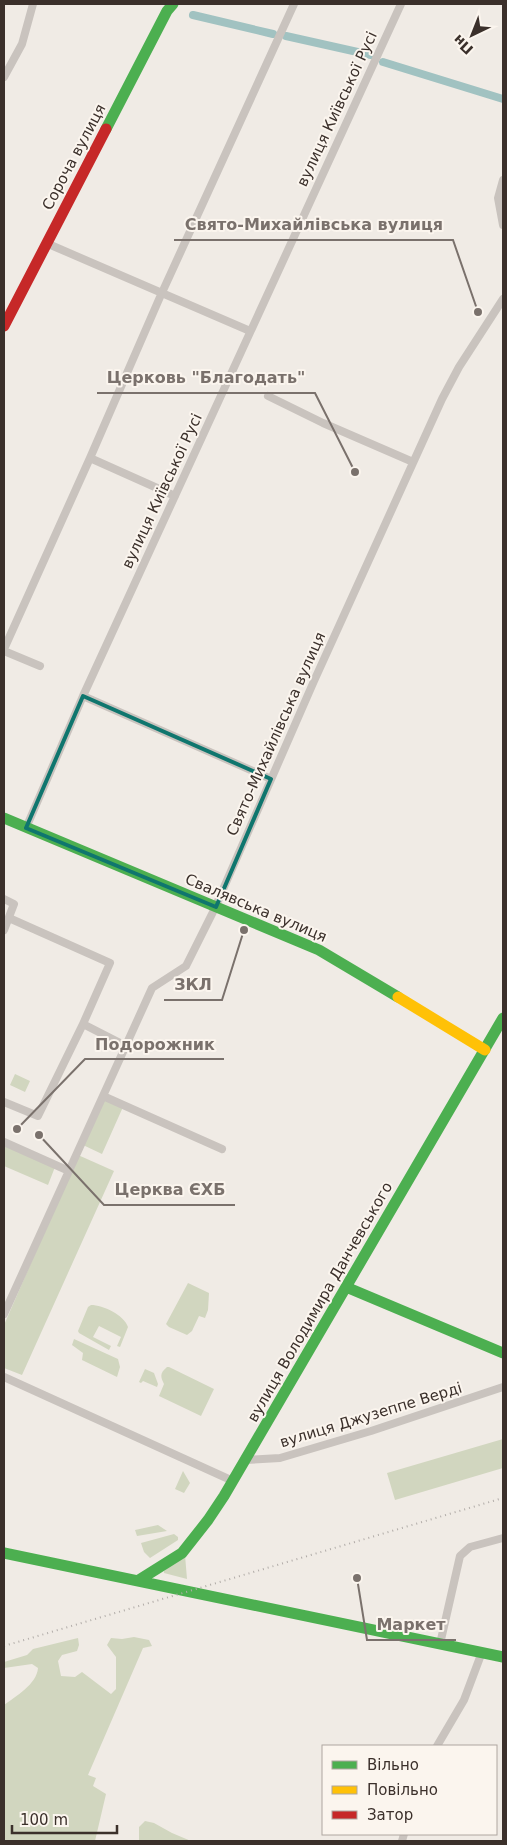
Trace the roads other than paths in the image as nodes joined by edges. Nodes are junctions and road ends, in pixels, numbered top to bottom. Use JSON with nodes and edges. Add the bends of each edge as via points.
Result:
{"nodes":[{"id":1,"x":34,"y":4,"type":"edge"},
{"id":2,"x":173,"y":4,"type":"edge"},
{"id":3,"x":294,"y":4,"type":"edge"},
{"id":4,"x":401,"y":4,"type":"edge"},
{"id":5,"x":4,"y":77,"type":"edge"},
{"id":6,"x":503,"y":180,"type":"edge"},
{"id":7,"x":503,"y":225,"type":"edge"},
{"id":8,"x":46,"y":243,"type":"junction"},
{"id":9,"x":162,"y":293,"type":"junction"},
{"id":10,"x":503,"y":300,"type":"edge"},
{"id":11,"x":4,"y":326,"type":"edge"},
{"id":12,"x":250,"y":331,"type":"junction"},
{"id":13,"x":268,"y":396,"type":"dead end"},
{"id":14,"x":90,"y":458,"type":"junction"},
{"id":15,"x":413,"y":462,"type":"junction"},
{"id":16,"x":175,"y":496,"type":"junction"},
{"id":17,"x":4,"y":650,"type":"edge"},
{"id":18,"x":40,"y":666,"type":"dead end"},
{"id":19,"x":83,"y":696,"type":"junction"},
{"id":20,"x":271,"y":779,"type":"junction"},
{"id":21,"x":4,"y":818,"type":"edge"},
{"id":22,"x":26,"y":828,"type":"junction"},
{"id":23,"x":4,"y":899,"type":"edge"},
{"id":24,"x":216,"y":907,"type":"junction"},
{"id":25,"x":9,"y":918,"type":"junction"},
{"id":26,"x":4,"y":930,"type":"edge"},
{"id":27,"x":503,"y":1018,"type":"edge"},
{"id":28,"x":83,"y":1024,"type":"junction"},
{"id":29,"x":126,"y":1046,"type":"junction"},
{"id":30,"x":485,"y":1050,"type":"junction"},
{"id":31,"x":103,"y":1096,"type":"junction"},
{"id":32,"x":4,"y":1102,"type":"edge"},
{"id":33,"x":4,"y":1142,"type":"edge"},
{"id":34,"x":222,"y":1149,"type":"dead end"},
{"id":35,"x":69,"y":1171,"type":"junction"},
{"id":36,"x":346,"y":1287,"type":"junction"},
{"id":37,"x":4,"y":1314,"type":"edge"},
{"id":38,"x":503,"y":1353,"type":"edge"},
{"id":39,"x":4,"y":1377,"type":"edge"},
{"id":40,"x":503,"y":1387,"type":"edge"},
{"id":41,"x":244,"y":1460,"type":"junction"},
{"id":42,"x":233,"y":1481,"type":"junction"},
{"id":43,"x":503,"y":1538,"type":"edge"},
{"id":44,"x":4,"y":1553,"type":"edge"},
{"id":45,"x":139,"y":1580,"type":"junction"},
{"id":46,"x":440,"y":1644,"type":"junction"},
{"id":47,"x":482,"y":1652,"type":"junction"},
{"id":48,"x":503,"y":1657,"type":"edge"},
{"id":49,"x":439,"y":1745,"type":"edge"}],
"edges":[{"from":1,"to":5,"type":"street","via":[[22,44]]},
{"from":2,"to":8,"type":"street","name":"Сороча вулиця"},
{"from":3,"to":9,"type":"street"},
{"from":4,"to":12,"type":"street","name":"вулиця Київської Русі"},
{"from":6,"to":7,"type":"street","via":[[498,198]]},
{"from":8,"to":9,"type":"street"},
{"from":8,"to":11,"type":"street","name":"Сороча вулиця"},
{"from":9,"to":12,"type":"street"},
{"from":9,"to":14,"type":"street"},
{"from":10,"to":15,"type":"street","name":"Свято-Михайлівська вулиця","via":[[450,382]]},
{"from":12,"to":16,"type":"street","name":"вулиця Київської Русі"},
{"from":13,"to":15,"type":"street"},
{"from":14,"to":16,"type":"street"},
{"from":14,"to":17,"type":"street"},
{"from":15,"to":20,"type":"street","name":"Свято-Михайлівська вулиця"},
{"from":16,"to":19,"type":"street","name":"вулиця Київської Русі"},
{"from":17,"to":18,"type":"street"},
{"from":19,"to":20,"type":"street"},
{"from":19,"to":22,"type":"street","name":"вулиця Київської Русі"},
{"from":20,"to":24,"type":"street","name":"Свято-Михайлівська вулиця"},
{"from":21,"to":22,"type":"street","name":"Свалявська вулиця"},
{"from":22,"to":24,"type":"street","name":"Свалявська вулиця"},
{"from":23,"to":25,"type":"street","via":[[14,904]]},
{"from":24,"to":29,"type":"street","name":"Свято-Михайлівська вулиця","via":[[186,966],[152,988]]},
{"from":24,"to":30,"type":"street","name":"Свалявська вулиця","via":[[319,950]]},
{"from":25,"to":26,"type":"street"},
{"from":25,"to":28,"type":"street","via":[[110,963]]},
{"from":27,"to":30,"type":"street","name":"вулиця Володимира Данчевського"},
{"from":28,"to":29,"type":"street"},
{"from":28,"to":32,"type":"street","via":[[38,1116]]},
{"from":29,"to":31,"type":"street","name":"Свято-Михайлівська вулиця"},
{"from":30,"to":36,"type":"street","name":"вулиця Володимира Данчевського"},
{"from":31,"to":34,"type":"street"},
{"from":31,"to":35,"type":"street","name":"Свято-Михайлівська вулиця"},
{"from":33,"to":35,"type":"street"},
{"from":35,"to":37,"type":"street","name":"Свято-Михайлівська вулиця"},
{"from":36,"to":38,"type":"street"},
{"from":36,"to":41,"type":"street","name":"вулиця Володимира Данчевського"},
{"from":39,"to":42,"type":"street"},
{"from":40,"to":41,"type":"street","name":"вулиця Джузеппе Верді","via":[[280,1458]]},
{"from":41,"to":42,"type":"street","name":"вулиця Володимира Данчевського"},
{"from":42,"to":45,"type":"street","name":"вулиця Володимира Данчевського","via":[[182,1553]]},
{"from":43,"to":46,"type":"street","via":[[470,1547],[462,1553]]},
{"from":44,"to":45,"type":"street"},
{"from":45,"to":46,"type":"street"},
{"from":46,"to":47,"type":"street"},
{"from":47,"to":48,"type":"street"},
{"from":47,"to":49,"type":"street","via":[[464,1700]]}]}
